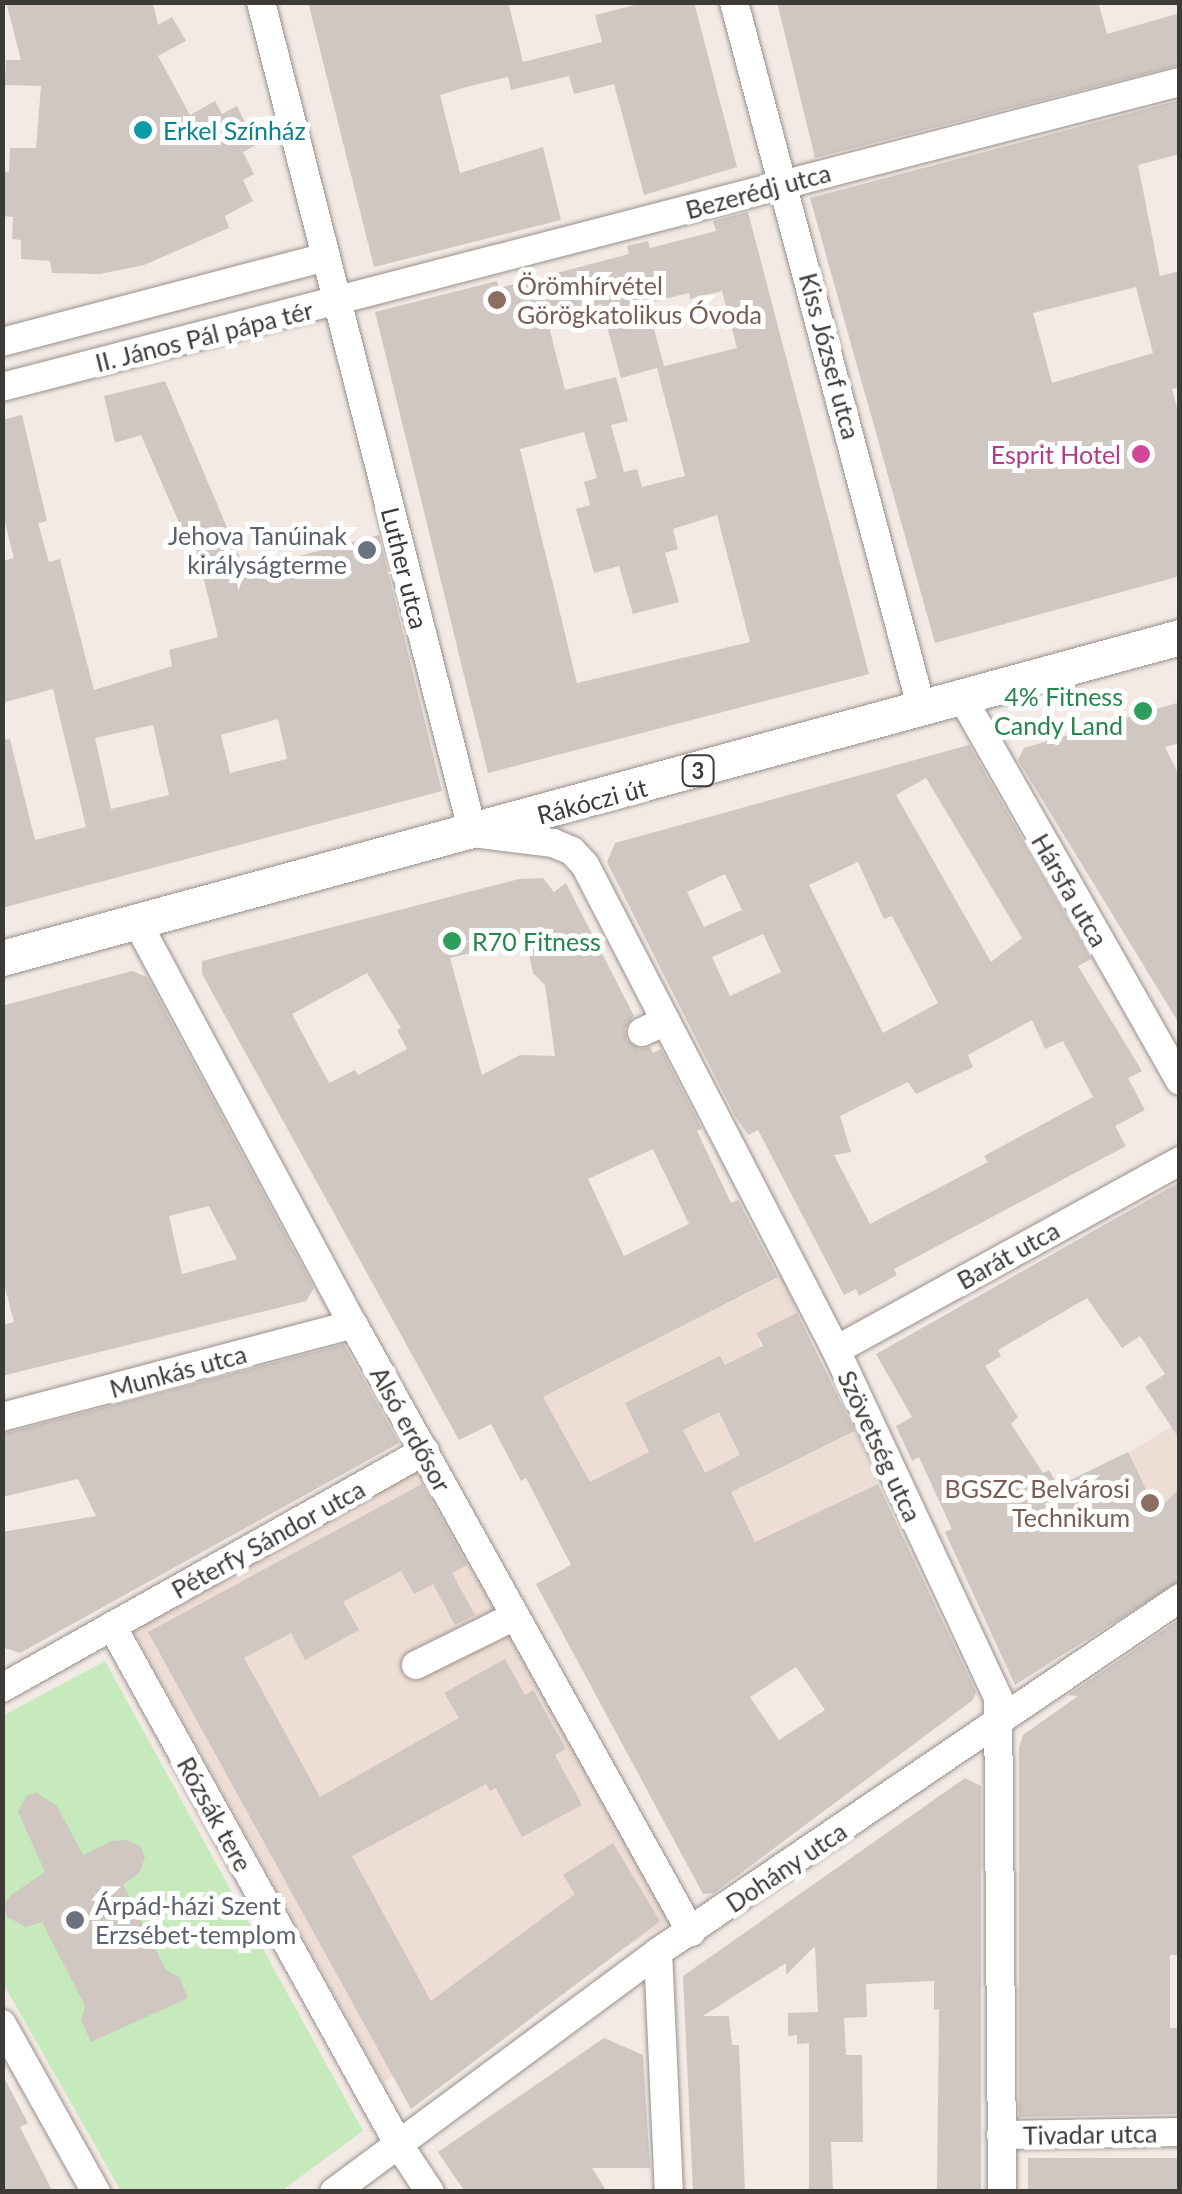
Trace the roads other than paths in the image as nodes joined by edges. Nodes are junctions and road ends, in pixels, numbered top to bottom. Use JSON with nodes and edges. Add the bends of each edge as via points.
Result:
{"nodes":[{"id":1,"x":260,"y":2,"type":"edge"},
{"id":2,"x":734,"y":2,"type":"edge"},
{"id":3,"x":1180,"y":82,"type":"edge"},
{"id":4,"x":784,"y":184,"type":"junction"},
{"id":5,"x":326,"y":257,"type":"junction"},
{"id":6,"x":338,"y":303,"type":"junction"},
{"id":7,"x":2,"y":342,"type":"edge"},
{"id":8,"x":2,"y":355,"type":"edge"},
{"id":9,"x":6,"y":386,"type":"edge"},
{"id":10,"x":1180,"y":637,"type":"edge"},
{"id":11,"x":963,"y":699,"type":"junction"},
{"id":12,"x":922,"y":710,"type":"junction"},
{"id":13,"x":473,"y":833,"type":"junction"},
{"id":14,"x":137,"y":922,"type":"junction"},
{"id":15,"x":2,"y":958,"type":"edge"},
{"id":16,"x":1180,"y":1080,"type":"edge"},
{"id":17,"x":1180,"y":1160,"type":"edge"},
{"id":18,"x":352,"y":1324,"type":"junction"},
{"id":19,"x":836,"y":1350,"type":"junction"},
{"id":20,"x":2,"y":1417,"type":"edge"},
{"id":21,"x":424,"y":1451,"type":"junction"},
{"id":22,"x":1180,"y":1598,"type":"edge"},
{"id":23,"x":515,"y":1616,"type":"junction"},
{"id":24,"x":112,"y":1626,"type":"junction"},
{"id":25,"x":416,"y":1665,"type":"dead end"},
{"id":26,"x":2,"y":1688,"type":"edge"},
{"id":27,"x":999,"y":1723,"type":"junction"},
{"id":28,"x":691,"y":1932,"type":"junction"},
{"id":29,"x":658,"y":1952,"type":"junction"},
{"id":30,"x":2,"y":2024,"type":"edge"},
{"id":31,"x":1180,"y":2132,"type":"edge"},
{"id":32,"x":1002,"y":2135,"type":"junction"},
{"id":33,"x":400,"y":2145,"type":"junction"},
{"id":34,"x":96,"y":2192,"type":"edge"},
{"id":35,"x":334,"y":2192,"type":"edge"},
{"id":36,"x":430,"y":2192,"type":"edge"},
{"id":37,"x":669,"y":2192,"type":"edge"},
{"id":38,"x":1002,"y":2192,"type":"edge"}],
"edges":[{"from":1,"to":5,"type":"street","name":"II. János Pál pápa tér"},
{"from":2,"to":4,"type":"street","name":"Kiss József utca"},
{"from":3,"to":4,"type":"street","name":"Bezerédj utca"},
{"from":4,"to":6,"type":"street","name":"Bezerédj utca"},
{"from":4,"to":12,"type":"street","name":"Kiss József utca"},
{"from":5,"to":6,"type":"street","name":"II. János Pál pápa tér"},
{"from":5,"to":7,"type":"street"},
{"from":6,"to":9,"type":"street","name":"II. János Pál pápa tér"},
{"from":6,"to":13,"type":"street","name":"Luther utca"},
{"from":8,"to":9,"type":"street"},
{"from":10,"to":11,"type":"main road","name":"Rákóczi út","number":"3"},
{"from":11,"to":12,"type":"main road","name":"Rákóczi út","number":"3"},
{"from":11,"to":16,"type":"street","name":"Hársfa utca"},
{"from":12,"to":13,"type":"main road","name":"Rákóczi út","number":"3"},
{"from":13,"to":14,"type":"main road","name":"Rákóczi út","number":"3"},
{"from":13,"to":19,"type":"street","name":"Szövetség utca","via":[[554,843],[585,865],[654,1026]]},
{"from":14,"to":15,"type":"main road","name":"Rákóczi út","number":"3"},
{"from":14,"to":18,"type":"street","name":"Alsó erdősor"},
{"from":17,"to":19,"type":"street","name":"Barát utca"},
{"from":18,"to":20,"type":"street","name":"Munkás utca"},
{"from":18,"to":21,"type":"street","name":"Alsó erdősor"},
{"from":19,"to":27,"type":"street","name":"Szövetség utca","via":[[998,1698]]},
{"from":21,"to":23,"type":"street","name":"Alsó erdősor"},
{"from":21,"to":24,"type":"street","name":"Péterfy Sándor utca"},
{"from":22,"to":27,"type":"street","name":"Dohány utca"},
{"from":23,"to":25,"type":"street"},
{"from":23,"to":28,"type":"street","name":"Alsó erdősor"},
{"from":24,"to":26,"type":"street"},
{"from":24,"to":33,"type":"street","name":"Rózsák tere"},
{"from":27,"to":28,"type":"street","name":"Dohány utca"},
{"from":27,"to":32,"type":"street","name":"Szövetség utca"},
{"from":28,"to":29,"type":"street","name":"Dohány utca"},
{"from":29,"to":33,"type":"street","name":"Dohány utca"},
{"from":29,"to":37,"type":"street"},
{"from":30,"to":34,"type":"street"},
{"from":31,"to":32,"type":"street","name":"Tivadar utca"},
{"from":32,"to":38,"type":"street","name":"Szövetség utca"},
{"from":33,"to":35,"type":"street"},
{"from":33,"to":36,"type":"street","name":"Rózsák tere"}]}
